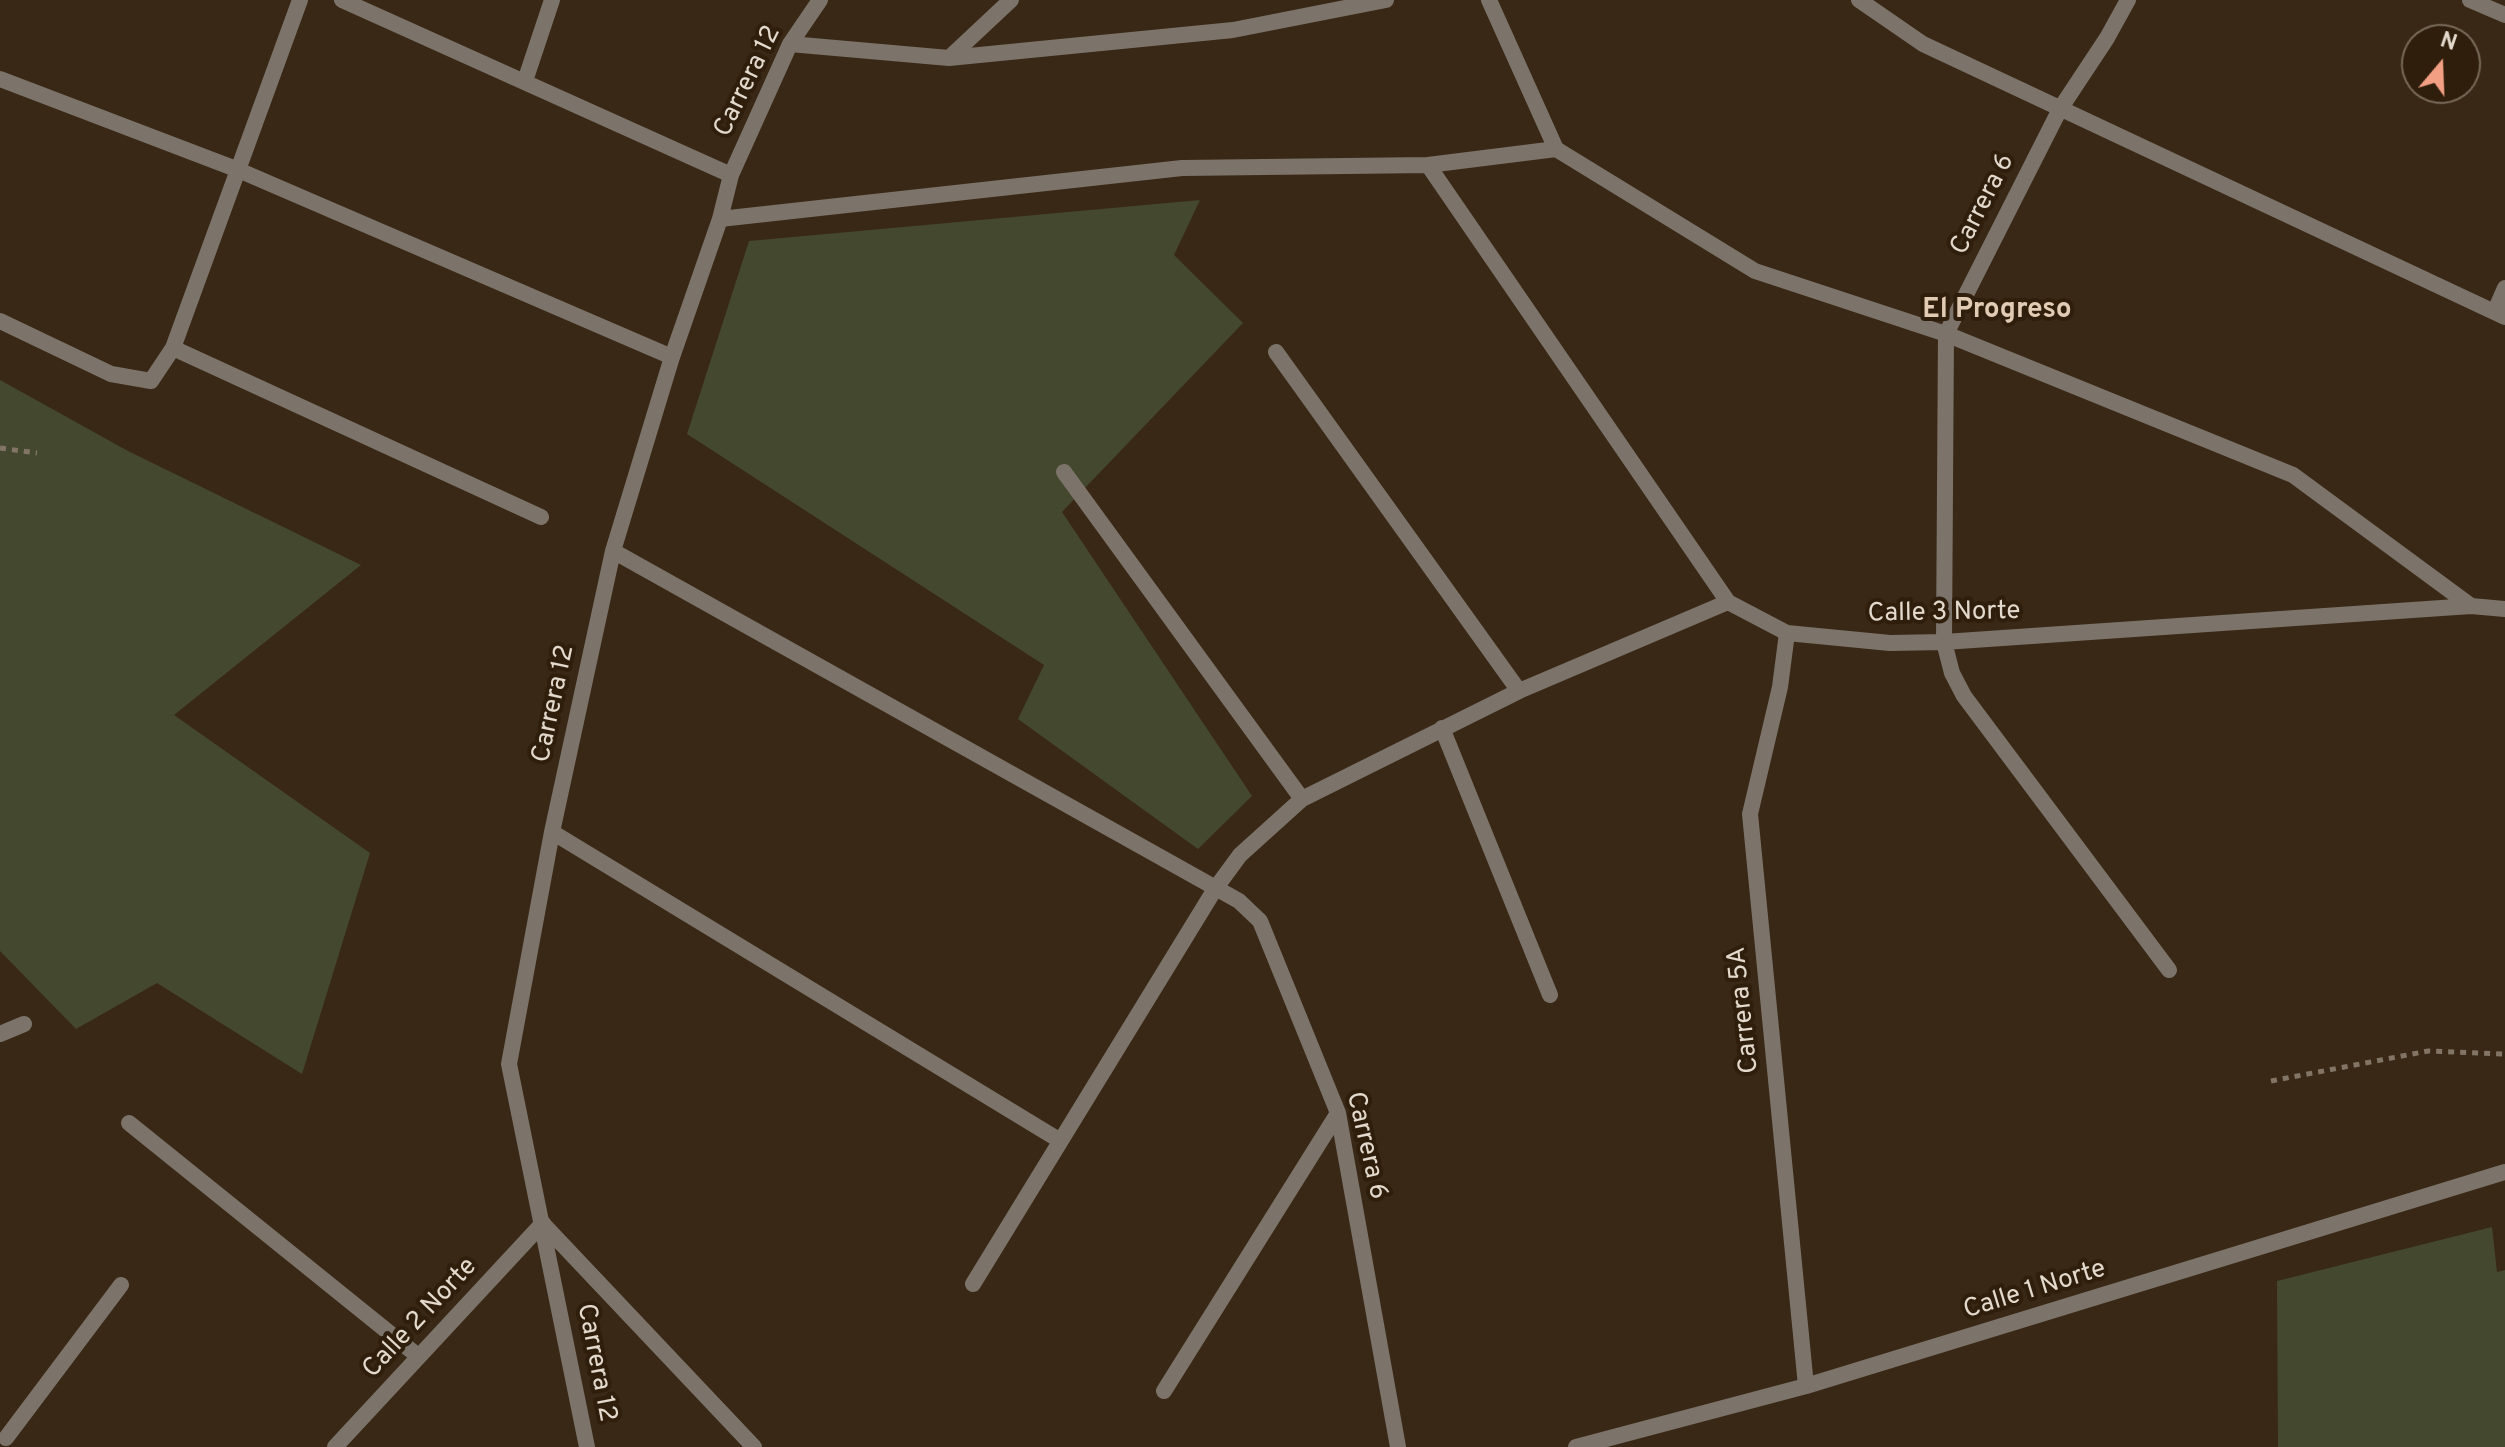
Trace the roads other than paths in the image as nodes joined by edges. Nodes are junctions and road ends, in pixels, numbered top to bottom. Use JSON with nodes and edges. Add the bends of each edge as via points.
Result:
{"nodes":[{"id":1,"x":300,"y":0,"type":"edge"},
{"id":2,"x":342,"y":0,"type":"edge"},
{"id":3,"x":552,"y":0,"type":"edge"},
{"id":4,"x":820,"y":0,"type":"edge"},
{"id":5,"x":1011,"y":0,"type":"edge"},
{"id":6,"x":1386,"y":0,"type":"edge"},
{"id":7,"x":1489,"y":0,"type":"edge"},
{"id":8,"x":1859,"y":0,"type":"edge"},
{"id":9,"x":2128,"y":0,"type":"edge"},
{"id":10,"x":2470,"y":0,"type":"edge"},
{"id":11,"x":2505,"y":15,"type":"edge"},
{"id":12,"x":790,"y":44,"type":"junction"},
{"id":13,"x":949,"y":58,"type":"junction"},
{"id":14,"x":0,"y":79,"type":"edge"},
{"id":15,"x":525,"y":81,"type":"junction"},
{"id":16,"x":2060,"y":109,"type":"junction"},
{"id":17,"x":1556,"y":149,"type":"junction"},
{"id":18,"x":1428,"y":165,"type":"junction"},
{"id":19,"x":236,"y":169,"type":"junction"},
{"id":20,"x":731,"y":175,"type":"junction"},
{"id":21,"x":720,"y":219,"type":"junction"},
{"id":22,"x":2505,"y":288,"type":"edge"},
{"id":23,"x":2500,"y":314,"type":"edge"},
{"id":24,"x":0,"y":321,"type":"edge"},
{"id":25,"x":1946,"y":334,"type":"junction"},
{"id":26,"x":173,"y":348,"type":"junction"},
{"id":27,"x":1276,"y":352,"type":"dead end"},
{"id":28,"x":672,"y":357,"type":"junction"},
{"id":29,"x":1064,"y":472,"type":"dead end"},
{"id":30,"x":541,"y":517,"type":"dead end"},
{"id":31,"x":613,"y":551,"type":"junction"},
{"id":32,"x":1728,"y":602,"type":"junction"},
{"id":33,"x":2471,"y":606,"type":"junction"},
{"id":34,"x":2505,"y":609,"type":"edge"},
{"id":35,"x":1787,"y":633,"type":"junction"},
{"id":36,"x":1944,"y":642,"type":"junction"},
{"id":37,"x":1519,"y":691,"type":"junction"},
{"id":38,"x":1442,"y":728,"type":"junction"},
{"id":39,"x":1302,"y":799,"type":"junction"},
{"id":40,"x":552,"y":832,"type":"junction"},
{"id":41,"x":1215,"y":889,"type":"junction"},
{"id":42,"x":2169,"y":970,"type":"dead end"},
{"id":43,"x":1550,"y":995,"type":"dead end"},
{"id":44,"x":24,"y":1024,"type":"dead end"},
{"id":45,"x":0,"y":1034,"type":"edge"},
{"id":46,"x":1338,"y":1113,"type":"junction"},
{"id":47,"x":129,"y":1123,"type":"dead end"},
{"id":48,"x":1059,"y":1140,"type":"junction"},
{"id":49,"x":2505,"y":1172,"type":"edge"},
{"id":50,"x":543,"y":1223,"type":"junction"},
{"id":51,"x":973,"y":1284,"type":"dead end"},
{"id":52,"x":121,"y":1285,"type":"dead end"},
{"id":53,"x":418,"y":1356,"type":"junction"},
{"id":54,"x":1806,"y":1386,"type":"junction"},
{"id":55,"x":1164,"y":1391,"type":"dead end"},
{"id":56,"x":6,"y":1438,"type":"edge"},
{"id":57,"x":335,"y":1447,"type":"edge"},
{"id":58,"x":587,"y":1447,"type":"edge"},
{"id":59,"x":754,"y":1447,"type":"edge"},
{"id":60,"x":1398,"y":1447,"type":"edge"},
{"id":61,"x":1576,"y":1447,"type":"edge"}],
"edges":[{"from":1,"to":19,"type":"street"},
{"from":2,"to":15,"type":"street"},
{"from":3,"to":15,"type":"street"},
{"from":4,"to":12,"type":"street","name":"Carrera 12"},
{"from":5,"to":13,"type":"street"},
{"from":6,"to":13,"type":"street","via":[[1233,30]]},
{"from":7,"to":17,"type":"street"},
{"from":8,"to":16,"type":"street","via":[[1923,44]]},
{"from":9,"to":16,"type":"street","name":"Carrera 6"},
{"from":10,"to":11,"type":"street"},
{"from":12,"to":13,"type":"street"},
{"from":12,"to":20,"type":"street","name":"Carrera 12"},
{"from":14,"to":19,"type":"street"},
{"from":15,"to":20,"type":"street"},
{"from":16,"to":23,"type":"street"},
{"from":16,"to":25,"type":"street","name":"Carrera 6"},
{"from":17,"to":18,"type":"street"},
{"from":17,"to":25,"type":"street","via":[[1755,271]]},
{"from":18,"to":21,"type":"street","via":[[1182,168]]},
{"from":18,"to":32,"type":"street","name":"Calle 3 Norte"},
{"from":19,"to":26,"type":"street"},
{"from":19,"to":28,"type":"street"},
{"from":20,"to":21,"type":"street","name":"Carrera 12"},
{"from":21,"to":28,"type":"street","name":"Carrera 12"},
{"from":22,"to":23,"type":"street"},
{"from":24,"to":26,"type":"street","via":[[111,374],[151,381]]},
{"from":25,"to":33,"type":"street","via":[[2293,475]]},
{"from":25,"to":36,"type":"street","name":"Carrera 6"},
{"from":26,"to":30,"type":"street"},
{"from":27,"to":37,"type":"street"},
{"from":28,"to":31,"type":"street","name":"Carrera 12"},
{"from":29,"to":39,"type":"street"},
{"from":31,"to":40,"type":"street","name":"Carrera 12"},
{"from":31,"to":41,"type":"street","name":"Carrera 6"},
{"from":32,"to":35,"type":"street","name":"Calle 3 Norte"},
{"from":32,"to":37,"type":"street"},
{"from":33,"to":34,"type":"street","name":"Calle 3 Norte"},
{"from":33,"to":36,"type":"street","name":"Calle 3 Norte"},
{"from":35,"to":36,"type":"street","name":"Calle 3 Norte","via":[[1890,643]]},
{"from":35,"to":54,"type":"street","name":"Carrera 5A","via":[[1750,814]]},
{"from":36,"to":42,"type":"street","name":"Carrera 6","via":[[1964,696]]},
{"from":37,"to":38,"type":"street"},
{"from":38,"to":39,"type":"street"},
{"from":38,"to":43,"type":"street"},
{"from":39,"to":41,"type":"street","via":[[1240,855]]},
{"from":40,"to":48,"type":"street"},
{"from":40,"to":50,"type":"street","name":"Carrera 12","via":[[509,1064]]},
{"from":41,"to":46,"type":"street","name":"Carrera 6","via":[[1239,901],[1260,921]]},
{"from":41,"to":48,"type":"street"},
{"from":44,"to":45,"type":"street"},
{"from":46,"to":55,"type":"street"},
{"from":46,"to":60,"type":"street","name":"Carrera 6"},
{"from":47,"to":53,"type":"street"},
{"from":48,"to":51,"type":"street"},
{"from":49,"to":54,"type":"street","name":"Calle 1 Norte"},
{"from":50,"to":53,"type":"street","name":"Calle 2 Norte"},
{"from":50,"to":58,"type":"street","name":"Carrera 12"},
{"from":50,"to":59,"type":"street"},
{"from":52,"to":56,"type":"street"},
{"from":53,"to":57,"type":"street","name":"Calle 2 Norte"},
{"from":54,"to":61,"type":"street","name":"Calle 1 Norte"}]}
